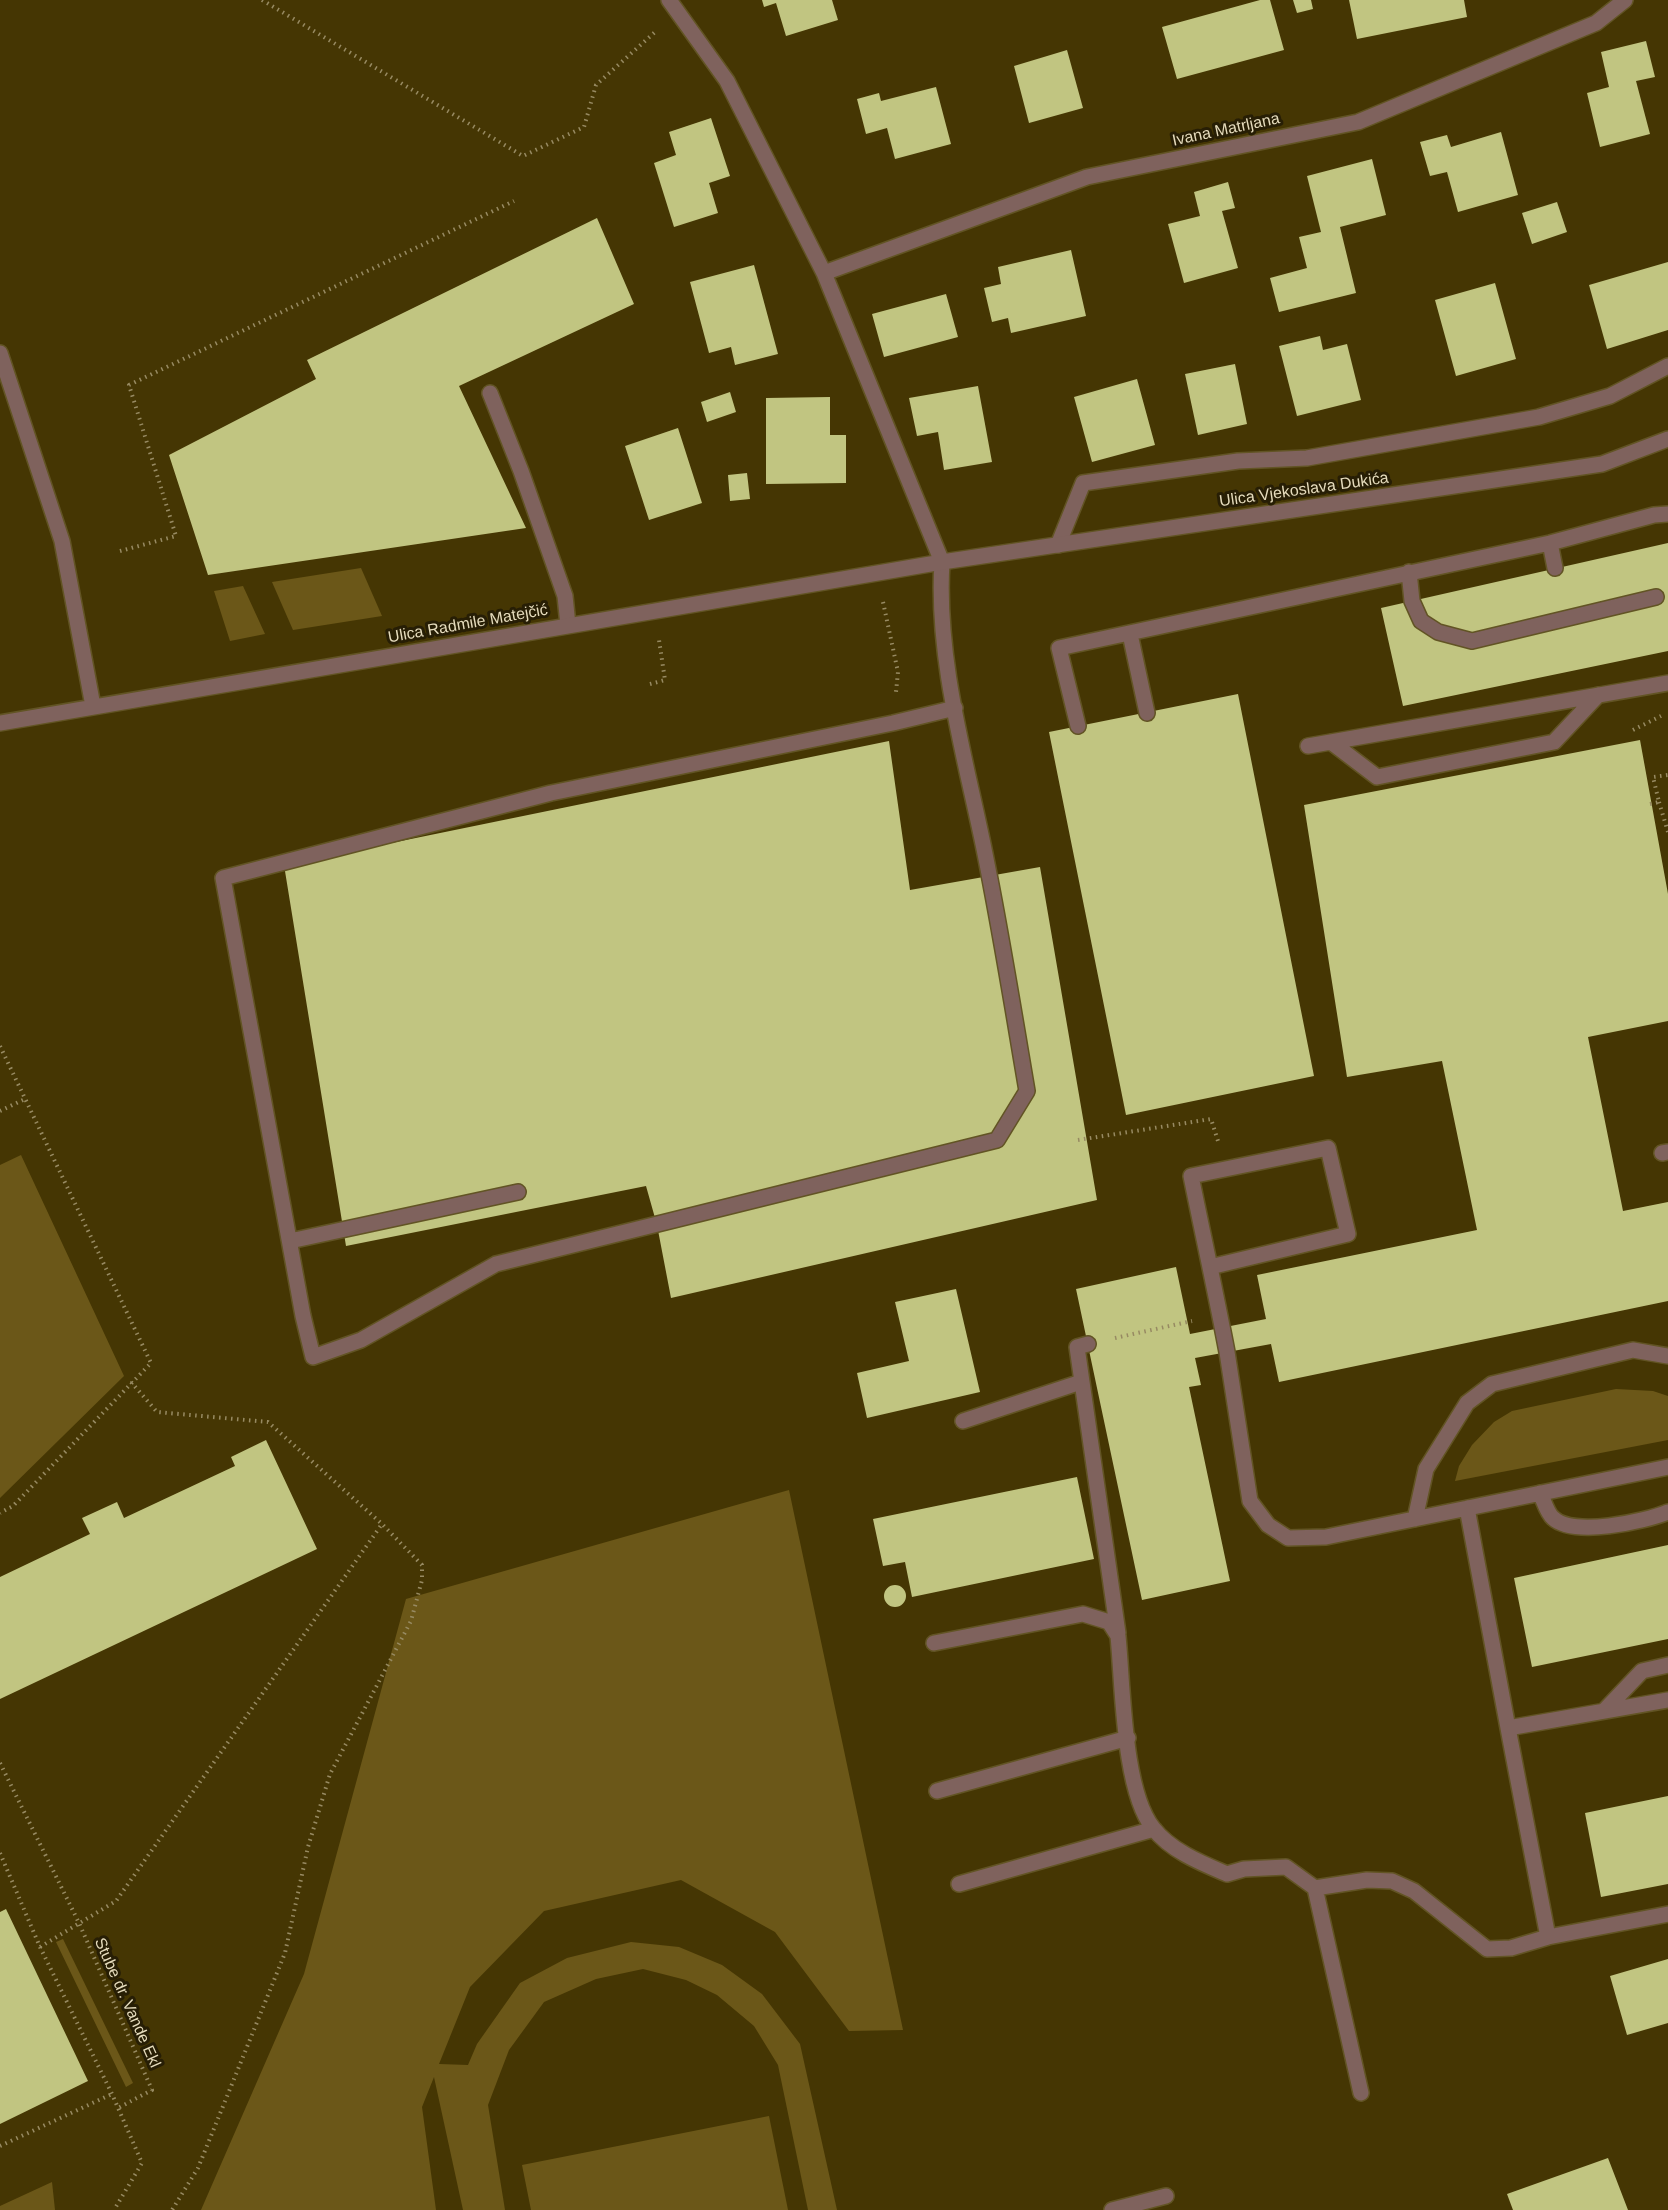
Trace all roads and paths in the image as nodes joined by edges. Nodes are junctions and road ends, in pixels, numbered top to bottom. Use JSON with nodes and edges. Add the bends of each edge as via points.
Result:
{"nodes":[{"id":1,"x":262,"y":0,"type":"edge"},
{"id":2,"x":1625,"y":0,"type":"edge"},
{"id":3,"x":673,"y":6,"type":"edge"},
{"id":4,"x":514,"y":201,"type":"dead end"},
{"id":5,"x":824,"y":273,"type":"junction"},
{"id":6,"x":0,"y":353,"type":"edge"},
{"id":7,"x":1668,"y":366,"type":"edge"},
{"id":8,"x":490,"y":393,"type":"dead end"},
{"id":9,"x":1668,"y":439,"type":"edge"},
{"id":10,"x":1668,"y":514,"type":"edge"},
{"id":11,"x":1550,"y":543,"type":"junction"},
{"id":12,"x":1058,"y":545,"type":"junction"},
{"id":13,"x":120,"y":551,"type":"dead end"},
{"id":14,"x":942,"y":562,"type":"junction"},
{"id":15,"x":1555,"y":568,"type":"dead end"},
{"id":16,"x":1409,"y":572,"type":"junction"},
{"id":17,"x":1656,"y":597,"type":"dead end"},
{"id":18,"x":883,"y":599,"type":"dead end"},
{"id":19,"x":568,"y":625,"type":"junction"},
{"id":20,"x":1130,"y":634,"type":"junction"},
{"id":21,"x":658,"y":636,"type":"dead end"},
{"id":22,"x":1668,"y":683,"type":"edge"},
{"id":23,"x":650,"y":684,"type":"dead end"},
{"id":24,"x":1598,"y":695,"type":"junction"},
{"id":25,"x":93,"y":706,"type":"junction"},
{"id":26,"x":954,"y":708,"type":"junction"},
{"id":27,"x":1668,"y":712,"type":"edge"},
{"id":28,"x":1147,"y":713,"type":"dead end"},
{"id":29,"x":0,"y":723,"type":"edge"},
{"id":30,"x":893,"y":723,"type":"junction"},
{"id":31,"x":1078,"y":726,"type":"dead end"},
{"id":32,"x":1633,"y":730,"type":"dead end"},
{"id":33,"x":1331,"y":741,"type":"junction"},
{"id":34,"x":1308,"y":746,"type":"dead end"},
{"id":35,"x":1668,"y":775,"type":"edge"},
{"id":36,"x":1659,"y":802,"type":"junction"},
{"id":37,"x":1650,"y":804,"type":"dead end"},
{"id":38,"x":1668,"y":832,"type":"edge"},
{"id":39,"x":0,"y":1046,"type":"edge"},
{"id":40,"x":25,"y":1099,"type":"junction"},
{"id":41,"x":0,"y":1111,"type":"edge"},
{"id":42,"x":1195,"y":1120,"type":"dead end"},
{"id":43,"x":1078,"y":1140,"type":"dead end"},
{"id":44,"x":518,"y":1192,"type":"dead end"},
{"id":45,"x":290,"y":1241,"type":"junction"},
{"id":46,"x":1210,"y":1267,"type":"junction"},
{"id":47,"x":1220,"y":1314,"type":"junction"},
{"id":48,"x":1088,"y":1344,"type":"joint"},
{"id":49,"x":1668,"y":1356,"type":"edge"},
{"id":50,"x":131,"y":1382,"type":"junction"},
{"id":51,"x":1081,"y":1382,"type":"junction"},
{"id":52,"x":963,"y":1421,"type":"dead end"},
{"id":53,"x":1668,"y":1467,"type":"edge"},
{"id":54,"x":1540,"y":1493,"type":"junction"},
{"id":55,"x":1467,"y":1508,"type":"junction"},
{"id":56,"x":1668,"y":1512,"type":"edge"},
{"id":57,"x":0,"y":1513,"type":"edge"},
{"id":58,"x":1415,"y":1519,"type":"junction"},
{"id":59,"x":382,"y":1524,"type":"junction"},
{"id":60,"x":1118,"y":1636,"type":"junction"},
{"id":61,"x":934,"y":1643,"type":"dead end"},
{"id":62,"x":1668,"y":1665,"type":"edge"},
{"id":63,"x":1668,"y":1700,"type":"edge"},
{"id":64,"x":1604,"y":1711,"type":"junction"},
{"id":65,"x":1508,"y":1728,"type":"junction"},
{"id":66,"x":1128,"y":1738,"type":"junction"},
{"id":67,"x":0,"y":1763,"type":"edge"},
{"id":68,"x":937,"y":1791,"type":"dead end"},
{"id":69,"x":1154,"y":1829,"type":"junction"},
{"id":70,"x":0,"y":1853,"type":"edge"},
{"id":71,"x":959,"y":1884,"type":"dead end"},
{"id":72,"x":1315,"y":1888,"type":"junction"},
{"id":73,"x":1668,"y":1914,"type":"edge"},
{"id":74,"x":79,"y":1923,"type":"junction"},
{"id":75,"x":1548,"y":1937,"type":"junction"},
{"id":76,"x":40,"y":1947,"type":"junction"},
{"id":77,"x":1361,"y":2093,"type":"dead end"},
{"id":78,"x":112,"y":2094,"type":"junction"},
{"id":79,"x":118,"y":2108,"type":"junction"},
{"id":80,"x":0,"y":2146,"type":"edge"},
{"id":81,"x":1166,"y":2196,"type":"dead end"},
{"id":82,"x":114,"y":2210,"type":"edge"},
{"id":83,"x":172,"y":2210,"type":"edge"},
{"id":84,"x":1112,"y":2210,"type":"edge"}],
"edges":[{"from":1,"to":3,"type":"path","via":[[524,156],[584,127],[596,85]]},
{"from":2,"to":5,"type":"street","name":"Ivana Matrljana","via":[[1596,23],[1358,122],[1087,177]]},
{"from":3,"to":5,"type":"street","via":[[727,81]]},
{"from":4,"to":13,"type":"path","via":[[129,385],[176,536]]},
{"from":5,"to":14,"type":"street"},
{"from":6,"to":25,"type":"street","via":[[62,541]]},
{"from":7,"to":12,"type":"street","via":[[1610,396],[1539,417],[1307,458],[1238,461],[1083,483]]},
{"from":8,"to":19,"type":"street","via":[[565,596]]},
{"from":9,"to":12,"type":"street","name":"Ulica Vjekoslava Dukića","via":[[1602,464]]},
{"from":10,"to":11,"type":"street"},
{"from":11,"to":15,"type":"street"},
{"from":11,"to":16,"type":"street"},
{"from":12,"to":14,"type":"street","name":"Ulica Vjekoslava Dukića"},
{"from":14,"to":19,"type":"street","name":"Ulica Radmile Matejčić"},
{"from":14,"to":26,"type":"street","via":[[940,596]]},
{"from":16,"to":17,"type":"street","via":[[1412,601],[1421,621],[1437,632],[1472,641]]},
{"from":16,"to":20,"type":"street"},
{"from":18,"to":30,"type":"path","via":[[898,672],[896,692],[890,702]]},
{"from":19,"to":25,"type":"street","name":"Ulica Radmile Matejčić"},
{"from":20,"to":28,"type":"street"},
{"from":20,"to":31,"type":"street","via":[[1059,648]]},
{"from":21,"to":23,"type":"path","via":[[665,680]]},
{"from":22,"to":24,"type":"street"},
{"from":24,"to":33,"type":"street"},
{"from":24,"to":33,"type":"street","via":[[1554,742],[1377,777]]},
{"from":25,"to":29,"type":"street","name":"Ulica Radmile Matejčić"},
{"from":26,"to":30,"type":"street"},
{"from":26,"to":45,"type":"street","via":[[990,876],[1027,1091],[997,1140],[496,1264],[361,1340],[313,1357]]},
{"from":27,"to":32,"type":"path"},
{"from":30,"to":45,"type":"street","via":[[551,794],[223,878]]},
{"from":33,"to":34,"type":"street"},
{"from":35,"to":36,"type":"path","via":[[1653,777]]},
{"from":36,"to":37,"type":"path"},
{"from":36,"to":38,"type":"path"},
{"from":39,"to":40,"type":"path"},
{"from":40,"to":41,"type":"path"},
{"from":40,"to":50,"type":"path","via":[[151,1363]]},
{"from":42,"to":43,"type":"path"},
{"from":44,"to":45,"type":"street"},
{"from":46,"to":46,"type":"street","via":[[1348,1234],[1328,1148],[1191,1176]]},
{"from":46,"to":47,"type":"street"},
{"from":47,"to":48,"type":"path"},
{"from":47,"to":58,"type":"street","via":[[1250,1501],[1268,1526],[1288,1538],[1305,1538]]},
{"from":48,"to":51,"type":"street","via":[[1077,1347]]},
{"from":49,"to":58,"type":"street","via":[[1633,1350],[1492,1384],[1467,1403],[1426,1470]]},
{"from":50,"to":57,"type":"path","via":[[13,1506]]},
{"from":50,"to":59,"type":"path","via":[[157,1412],[268,1422]]},
{"from":51,"to":52,"type":"street"},
{"from":51,"to":60,"type":"street"},
{"from":53,"to":54,"type":"street"},
{"from":54,"to":55,"type":"street"},
{"from":54,"to":56,"type":"street","via":[[1552,1517],[1575,1528],[1588,1529]]},
{"from":55,"to":58,"type":"street"},
{"from":55,"to":65,"type":"street"},
{"from":59,"to":74,"type":"path","via":[[116,1901]]},
{"from":59,"to":83,"type":"path","via":[[422,1565],[411,1621],[330,1774],[308,1847],[285,1953],[198,2168]]},
{"from":60,"to":61,"type":"street","via":[[1109,1622],[1083,1614]]},
{"from":60,"to":66,"type":"street"},
{"from":62,"to":64,"type":"street","via":[[1642,1671]]},
{"from":63,"to":64,"type":"street"},
{"from":64,"to":65,"type":"street"},
{"from":65,"to":75,"type":"street"},
{"from":66,"to":68,"type":"street"},
{"from":66,"to":69,"type":"street","via":[[1136,1798]]},
{"from":67,"to":74,"type":"path","name":"Stube dr. Vande Ekl"},
{"from":69,"to":71,"type":"street"},
{"from":69,"to":72,"type":"street","via":[[1188,1857],[1227,1874],[1286,1867]]},
{"from":70,"to":76,"type":"path"},
{"from":72,"to":75,"type":"street","via":[[1367,1880],[1392,1881],[1414,1891],[1486,1949],[1511,1948]]},
{"from":72,"to":77,"type":"street"},
{"from":73,"to":75,"type":"street"},
{"from":74,"to":76,"type":"path","name":"Stube dr. Vande Ekl"},
{"from":74,"to":79,"type":"path","name":"Stube dr. Vande Ekl","via":[[152,2090]]},
{"from":76,"to":78,"type":"path"},
{"from":78,"to":79,"type":"path"},
{"from":78,"to":80,"type":"path"},
{"from":79,"to":82,"type":"path","via":[[142,2163]]},
{"from":81,"to":84,"type":"street"}]}
